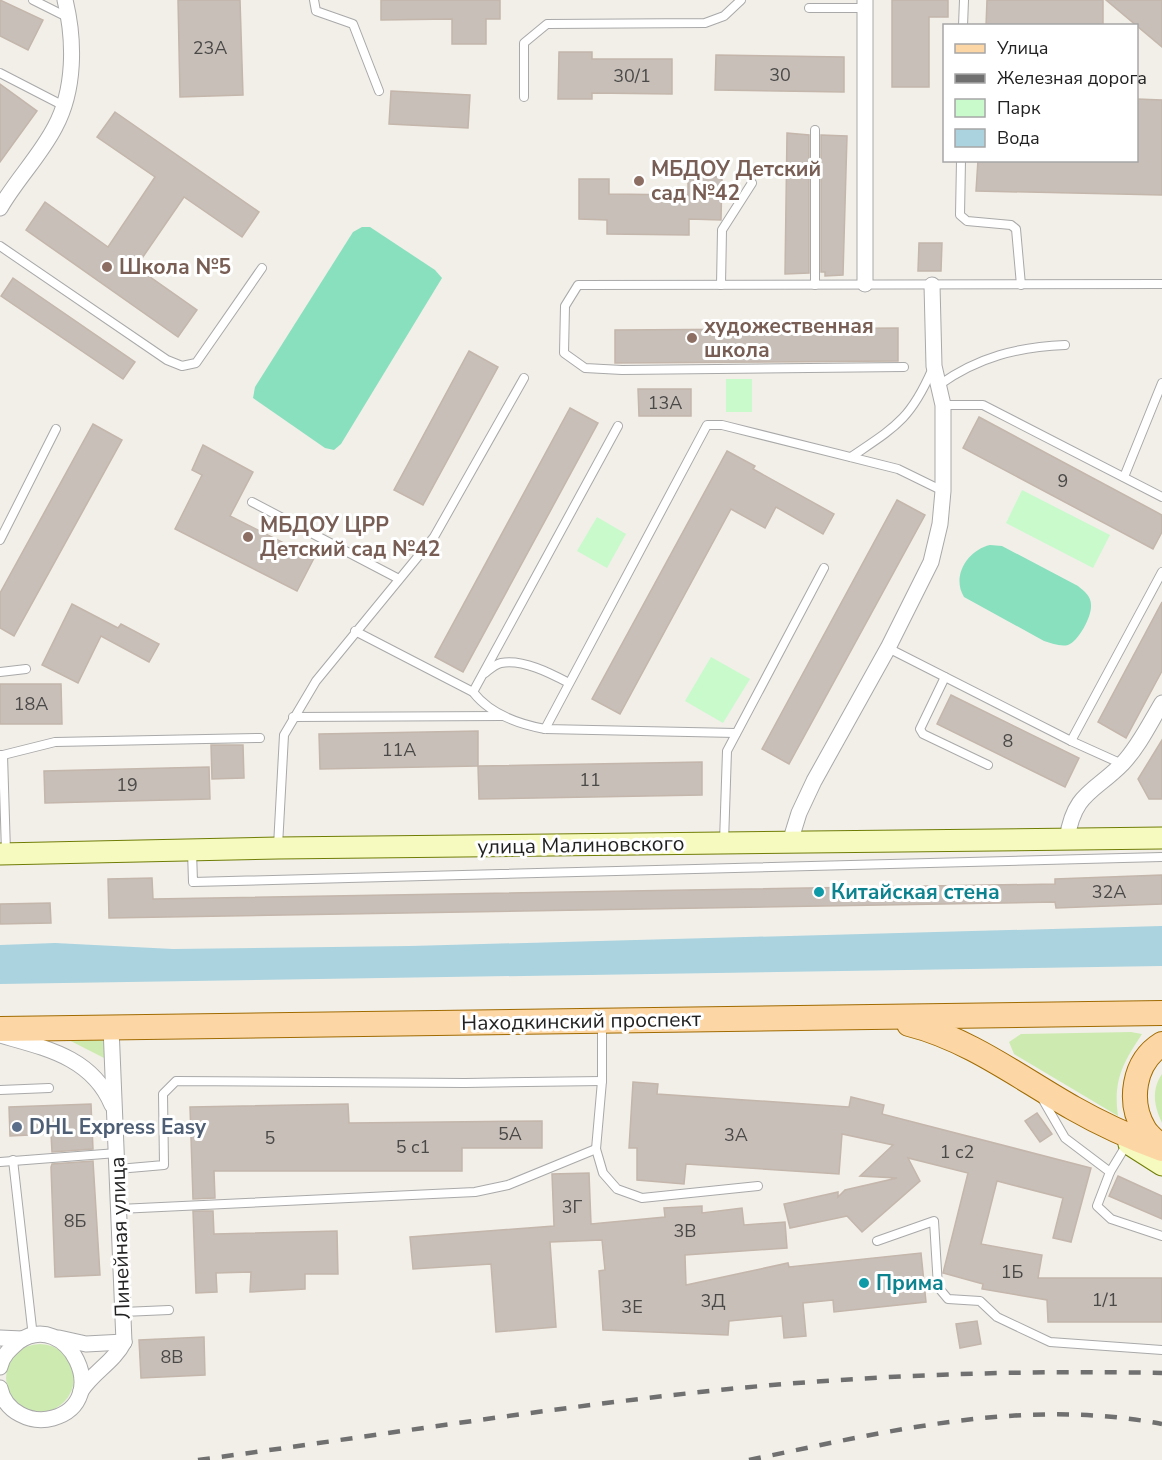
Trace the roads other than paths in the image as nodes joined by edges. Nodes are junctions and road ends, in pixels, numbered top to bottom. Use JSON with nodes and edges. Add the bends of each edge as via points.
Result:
{"nodes":[{"id":1,"x":33,"y":0,"type":"edge"},
{"id":2,"x":66,"y":0,"type":"edge"},
{"id":3,"x":314,"y":0,"type":"edge"},
{"id":4,"x":741,"y":0,"type":"edge"},
{"id":5,"x":964,"y":0,"type":"edge"},
{"id":6,"x":865,"y":4,"type":"edge"},
{"id":7,"x":809,"y":8,"type":"dead end"},
{"id":8,"x":70,"y":18,"type":"junction"},
{"id":9,"x":963,"y":24,"type":"edge"},
{"id":10,"x":0,"y":73,"type":"edge"},
{"id":11,"x":379,"y":91,"type":"dead end"},
{"id":12,"x":524,"y":97,"type":"dead end"},
{"id":13,"x":64,"y":106,"type":"junction"},
{"id":14,"x":815,"y":130,"type":"dead end"},
{"id":15,"x":961,"y":162,"type":"edge"},
{"id":16,"x":752,"y":183,"type":"dead end"},
{"id":17,"x":0,"y":208,"type":"edge"},
{"id":18,"x":0,"y":246,"type":"edge"},
{"id":19,"x":262,"y":268,"type":"dead end"},
{"id":20,"x":865,"y":284,"type":"junction"},
{"id":21,"x":1162,"y":284,"type":"edge"},
{"id":22,"x":721,"y":285,"type":"junction"},
{"id":23,"x":815,"y":285,"type":"junction"},
{"id":24,"x":932,"y":285,"type":"junction"},
{"id":25,"x":1021,"y":285,"type":"junction"},
{"id":26,"x":1065,"y":345,"type":"dead end"},
{"id":27,"x":934,"y":366,"type":"junction"},
{"id":28,"x":904,"y":367,"type":"dead end"},
{"id":29,"x":525,"y":378,"type":"dead end"},
{"id":30,"x":1162,"y":383,"type":"edge"},
{"id":31,"x":939,"y":385,"type":"junction"},
{"id":32,"x":942,"y":405,"type":"junction"},
{"id":33,"x":618,"y":426,"type":"dead end"},
{"id":34,"x":56,"y":429,"type":"dead end"},
{"id":35,"x":851,"y":457,"type":"junction"},
{"id":36,"x":1124,"y":477,"type":"junction"},
{"id":37,"x":943,"y":491,"type":"junction"},
{"id":38,"x":1162,"y":497,"type":"edge"},
{"id":39,"x":252,"y":502,"type":"dead end"},
{"id":40,"x":0,"y":540,"type":"edge"},
{"id":41,"x":824,"y":568,"type":"dead end"},
{"id":42,"x":1162,"y":572,"type":"edge"},
{"id":43,"x":399,"y":579,"type":"junction"},
{"id":44,"x":355,"y":631,"type":"junction"},
{"id":45,"x":888,"y":648,"type":"junction"},
{"id":46,"x":26,"y":669,"type":"dead end"},
{"id":47,"x":0,"y":672,"type":"edge"},
{"id":48,"x":483,"y":675,"type":"junction"},
{"id":49,"x":945,"y":677,"type":"junction"},
{"id":50,"x":569,"y":683,"type":"junction"},
{"id":51,"x":473,"y":692,"type":"junction"},
{"id":52,"x":1162,"y":703,"type":"edge"},
{"id":53,"x":504,"y":716,"type":"junction"},
{"id":54,"x":293,"y":717,"type":"junction"},
{"id":55,"x":544,"y":729,"type":"junction"},
{"id":56,"x":736,"y":733,"type":"junction"},
{"id":57,"x":260,"y":738,"type":"dead end"},
{"id":58,"x":1071,"y":741,"type":"junction"},
{"id":59,"x":2,"y":755,"type":"edge"},
{"id":60,"x":1122,"y":764,"type":"junction"},
{"id":61,"x":988,"y":765,"type":"dead end"},
{"id":62,"x":1162,"y":838,"type":"edge"},
{"id":63,"x":790,"y":842,"type":"junction"},
{"id":64,"x":724,"y":843,"type":"junction"},
{"id":65,"x":278,"y":848,"type":"junction"},
{"id":66,"x":1066,"y":848,"type":"junction"},
{"id":67,"x":192,"y":851,"type":"junction"},
{"id":68,"x":3,"y":854,"type":"edge"},
{"id":69,"x":1162,"y":857,"type":"edge"},
{"id":70,"x":1162,"y":1013,"type":"edge"},
{"id":71,"x":1083,"y":1014,"type":"junction"},
{"id":72,"x":844,"y":1017,"type":"junction"},
{"id":73,"x":602,"y":1021,"type":"junction"},
{"id":74,"x":1162,"y":1025,"type":"edge"},
{"id":75,"x":111,"y":1027,"type":"junction"},
{"id":76,"x":0,"y":1029,"type":"edge"},
{"id":77,"x":0,"y":1035,"type":"edge"},
{"id":78,"x":1162,"y":1044,"type":"edge"},
{"id":79,"x":602,"y":1081,"type":"junction"},
{"id":80,"x":1035,"y":1085,"type":"junction"},
{"id":81,"x":49,"y":1088,"type":"dead end"},
{"id":82,"x":0,"y":1090,"type":"edge"},
{"id":83,"x":1136,"y":1111,"type":"junction"},
{"id":84,"x":115,"y":1114,"type":"junction"},
{"id":85,"x":1129,"y":1139,"type":"junction"},
{"id":86,"x":1162,"y":1148,"type":"edge"},
{"id":87,"x":596,"y":1149,"type":"junction"},
{"id":88,"x":117,"y":1153,"type":"junction"},
{"id":89,"x":13,"y":1160,"type":"junction"},
{"id":90,"x":0,"y":1162,"type":"edge"},
{"id":91,"x":1162,"y":1165,"type":"edge"},
{"id":92,"x":118,"y":1169,"type":"junction"},
{"id":93,"x":1110,"y":1172,"type":"junction"},
{"id":94,"x":759,"y":1186,"type":"dead end"},
{"id":95,"x":119,"y":1209,"type":"junction"},
{"id":96,"x":1162,"y":1236,"type":"edge"},
{"id":97,"x":877,"y":1241,"type":"dead end"},
{"id":98,"x":169,"y":1310,"type":"dead end"},
{"id":99,"x":123,"y":1312,"type":"junction"},
{"id":100,"x":53,"y":1337,"type":"junction"},
{"id":101,"x":0,"y":1338,"type":"edge"},
{"id":102,"x":28,"y":1338,"type":"junction"},
{"id":103,"x":124,"y":1342,"type":"junction"},
{"id":104,"x":1162,"y":1350,"type":"edge"},
{"id":105,"x":0,"y":1367,"type":"edge"},
{"id":106,"x":0,"y":1388,"type":"edge"},
{"id":107,"x":80,"y":1393,"type":"junction"}],
"edges":[{"from":1,"to":8,"type":"lane"},
{"from":2,"to":8,"type":"street"},
{"from":3,"to":11,"type":"lane","via":[[316,11],[353,24]]},
{"from":4,"to":12,"type":"lane","via":[[724,16],[705,23],[547,24],[524,43]]},
{"from":5,"to":9,"type":"lane"},
{"from":6,"to":7,"type":"lane"},
{"from":6,"to":20,"type":"street"},
{"from":8,"to":13,"type":"street","via":[[72,55]]},
{"from":10,"to":13,"type":"lane"},
{"from":13,"to":17,"type":"street","via":[[55,128]]},
{"from":14,"to":23,"type":"lane"},
{"from":15,"to":25,"type":"lane","via":[[960,215],[967,220],[1011,225],[1016,229]]},
{"from":16,"to":22,"type":"lane","via":[[722,230]]},
{"from":18,"to":19,"type":"lane","via":[[167,360],[182,366],[196,363]]},
{"from":20,"to":23,"type":"lane"},
{"from":20,"to":24,"type":"lane"},
{"from":21,"to":25,"type":"lane"},
{"from":22,"to":23,"type":"lane"},
{"from":22,"to":28,"type":"lane","via":[[578,285],[565,306],[564,353],[585,368],[622,370]]},
{"from":24,"to":25,"type":"lane"},
{"from":24,"to":27,"type":"street"},
{"from":26,"to":31,"type":"lane","via":[[1030,346],[994,355]]},
{"from":27,"to":31,"type":"street"},
{"from":27,"to":35,"type":"lane","via":[[912,411]]},
{"from":29,"to":43,"type":"lane","via":[[442,524]]},
{"from":30,"to":36,"type":"lane"},
{"from":31,"to":32,"type":"street"},
{"from":32,"to":36,"type":"lane","via":[[983,405]]},
{"from":32,"to":37,"type":"street"},
{"from":33,"to":48,"type":"lane"},
{"from":34,"to":40,"type":"lane"},
{"from":35,"to":37,"type":"lane","via":[[898,469]]},
{"from":35,"to":50,"type":"lane","via":[[722,425],[708,425]]},
{"from":36,"to":38,"type":"lane"},
{"from":37,"to":45,"type":"street","via":[[932,562]]},
{"from":39,"to":43,"type":"lane"},
{"from":41,"to":56,"type":"lane"},
{"from":42,"to":58,"type":"lane"},
{"from":43,"to":44,"type":"lane"},
{"from":44,"to":51,"type":"lane"},
{"from":44,"to":54,"type":"lane"},
{"from":45,"to":49,"type":"lane"},
{"from":45,"to":63,"type":"street","via":[[814,780]]},
{"from":46,"to":47,"type":"lane"},
{"from":48,"to":50,"type":"lane","via":[[499,663],[518,664],[544,670]]},
{"from":48,"to":51,"type":"lane"},
{"from":49,"to":58,"type":"lane"},
{"from":49,"to":61,"type":"lane","via":[[920,729],[923,734]]},
{"from":50,"to":55,"type":"lane"},
{"from":51,"to":53,"type":"lane"},
{"from":52,"to":60,"type":"street"},
{"from":53,"to":54,"type":"lane"},
{"from":53,"to":55,"type":"lane","via":[[518,724]]},
{"from":54,"to":65,"type":"lane","via":[[284,735]]},
{"from":55,"to":56,"type":"lane"},
{"from":56,"to":64,"type":"lane","via":[[727,751]]},
{"from":57,"to":59,"type":"lane","via":[[55,742]]},
{"from":58,"to":60,"type":"lane"},
{"from":59,"to":68,"type":"lane"},
{"from":60,"to":66,"type":"street","via":[[1086,793],[1070,823]]},
{"from":62,"to":66,"type":"main road","name":"улица Малиновского"},
{"from":63,"to":64,"type":"main road","name":"улица Малиновского"},
{"from":63,"to":66,"type":"main road","name":"улица Малиновского"},
{"from":64,"to":65,"type":"main road","name":"улица Малиновского"},
{"from":65,"to":67,"type":"main road","name":"улица Малиновского"},
{"from":66,"to":67,"type":"lane","via":[[193,882]]},
{"from":66,"to":69,"type":"lane"},
{"from":67,"to":68,"type":"main road","name":"улица Малиновского"},
{"from":70,"to":71,"type":"main road","name":"Находкинский проспект"},
{"from":71,"to":72,"type":"main road","name":"Находкинский проспект"},
{"from":71,"to":74,"type":"main road"},
{"from":72,"to":73,"type":"main road","name":"Находкинский проспект"},
{"from":72,"to":80,"type":"main road","via":[[932,1030]]},
{"from":73,"to":75,"type":"main road","name":"Находкинский проспект"},
{"from":73,"to":79,"type":"lane"},
{"from":75,"to":76,"type":"main road","name":"Находкинский проспект"},
{"from":75,"to":84,"type":"street","name":"Линейная улица"},
{"from":77,"to":84,"type":"street","via":[[58,1052],[77,1062],[106,1091]]},
{"from":78,"to":83,"type":"main road","via":[[1142,1066],[1135,1086]]},
{"from":79,"to":87,"type":"lane"},
{"from":79,"to":92,"type":"lane","via":[[176,1081],[163,1094],[164,1165]]},
{"from":80,"to":85,"type":"main road"},
{"from":80,"to":93,"type":"lane","via":[[1065,1138]]},
{"from":81,"to":82,"type":"lane"},
{"from":83,"to":85,"type":"lane"},
{"from":83,"to":86,"type":"main road","via":[[1145,1131]]},
{"from":84,"to":88,"type":"street","name":"Линейная улица"},
{"from":85,"to":86,"type":"main road"},
{"from":85,"to":91,"type":"main road"},
{"from":85,"to":93,"type":"lane"},
{"from":87,"to":94,"type":"lane","via":[[603,1173],[617,1189],[634,1197]]},
{"from":87,"to":95,"type":"lane","via":[[508,1185],[475,1192]]},
{"from":88,"to":89,"type":"lane"},
{"from":88,"to":92,"type":"street","name":"Линейная улица"},
{"from":89,"to":90,"type":"lane"},
{"from":89,"to":102,"type":"lane"},
{"from":92,"to":95,"type":"street","name":"Линейная улица"},
{"from":93,"to":96,"type":"lane","via":[[1096,1206],[1111,1220]]},
{"from":95,"to":99,"type":"street","name":"Линейная улица"},
{"from":97,"to":104,"type":"lane","via":[[934,1221],[938,1287],[948,1299],[980,1301],[997,1317],[1050,1342]]},
{"from":98,"to":99,"type":"lane"},
{"from":99,"to":103,"type":"street","name":"Линейная улица"},
{"from":100,"to":102,"type":"street"},
{"from":100,"to":103,"type":"street","via":[[86,1344]]},
{"from":100,"to":107,"type":"street","via":[[68,1346],[79,1360],[83,1377]]},
{"from":101,"to":102,"type":"street"},
{"from":102,"to":105,"type":"street","via":[[9,1350]]},
{"from":103,"to":107,"type":"street"},
{"from":106,"to":107,"type":"street","via":[[12,1409],[28,1418],[45,1420],[71,1407]]}]}
